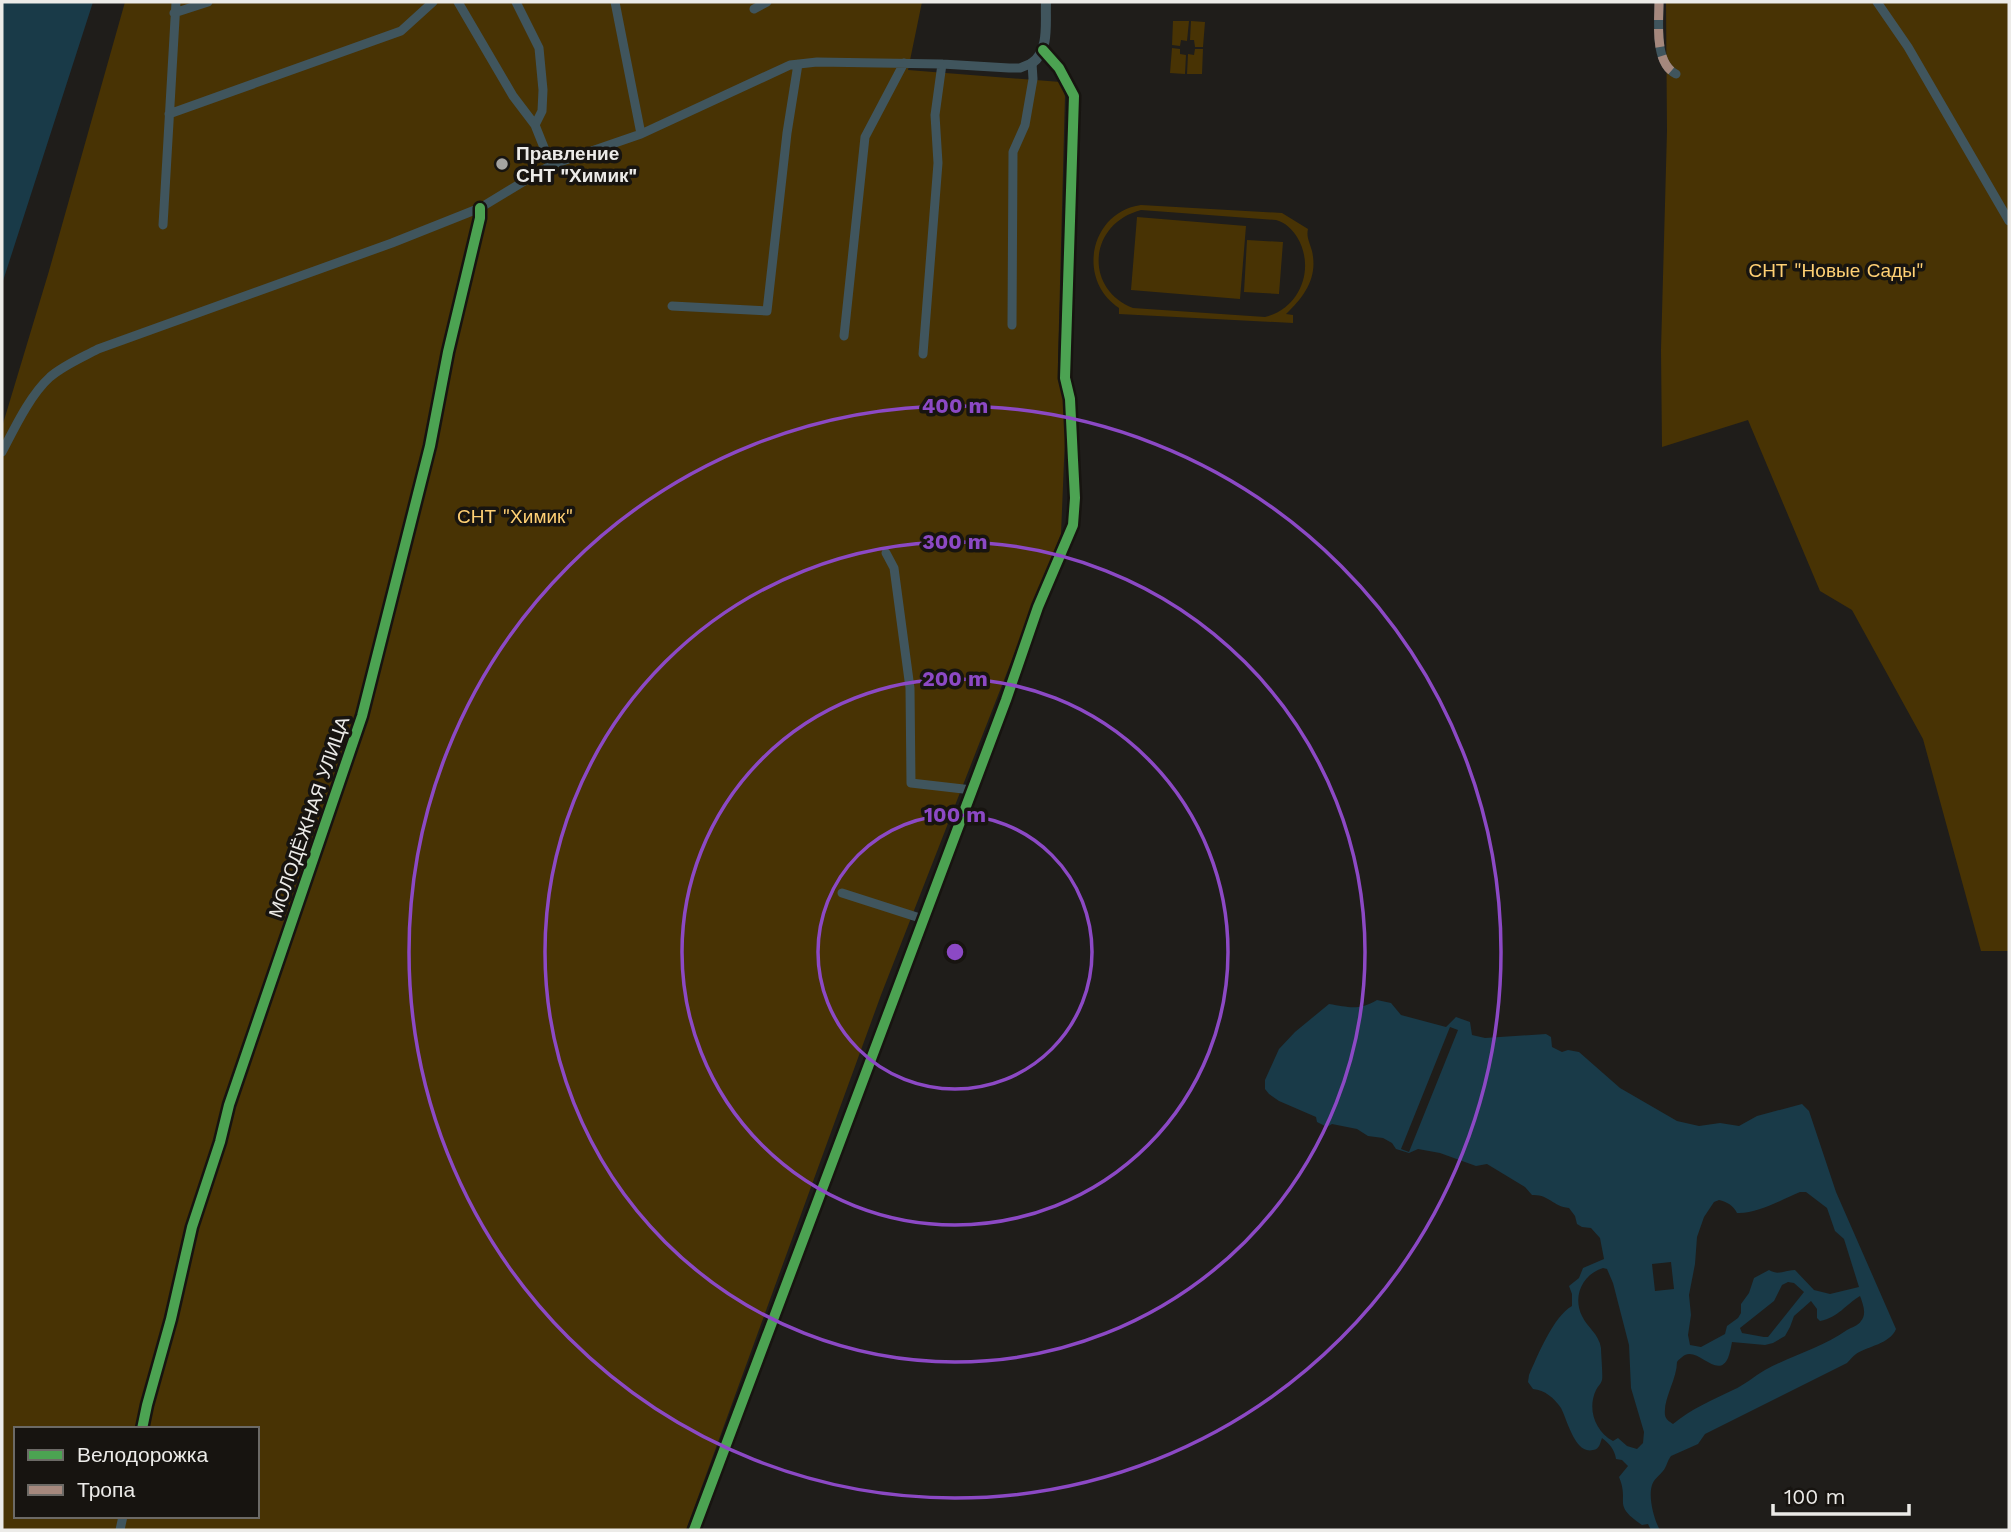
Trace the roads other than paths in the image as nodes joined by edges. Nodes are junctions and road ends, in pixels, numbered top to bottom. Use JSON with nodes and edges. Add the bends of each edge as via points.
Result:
{"nodes":[{"id":1,"x":176,"y":2,"type":"edge"},
{"id":2,"x":208,"y":2,"type":"edge"},
{"id":3,"x":433,"y":2,"type":"edge"},
{"id":4,"x":457,"y":2,"type":"edge"},
{"id":5,"x":516,"y":2,"type":"edge"},
{"id":6,"x":615,"y":2,"type":"edge"},
{"id":7,"x":767,"y":2,"type":"edge"},
{"id":8,"x":1046,"y":2,"type":"edge"},
{"id":9,"x":1659,"y":2,"type":"edge"},
{"id":10,"x":1877,"y":2,"type":"edge"},
{"id":11,"x":754,"y":9,"type":"dead end"},
{"id":12,"x":174,"y":13,"type":"junction"},
{"id":13,"x":1043,"y":50,"type":"junction"},
{"id":14,"x":904,"y":63,"type":"junction"},
{"id":15,"x":1032,"y":63,"type":"junction"},
{"id":16,"x":798,"y":64,"type":"junction"},
{"id":17,"x":942,"y":64,"type":"junction"},
{"id":18,"x":1676,"y":74,"type":"dead end"},
{"id":19,"x":169,"y":114,"type":"junction"},
{"id":20,"x":535,"y":125,"type":"junction"},
{"id":21,"x":641,"y":134,"type":"junction"},
{"id":22,"x":551,"y":165,"type":"junction"},
{"id":23,"x":480,"y":208,"type":"junction"},
{"id":24,"x":2009,"y":221,"type":"edge"},
{"id":25,"x":163,"y":225,"type":"dead end"},
{"id":26,"x":672,"y":306,"type":"dead end"},
{"id":27,"x":1012,"y":325,"type":"dead end"},
{"id":28,"x":844,"y":336,"type":"dead end"},
{"id":29,"x":923,"y":354,"type":"dead end"},
{"id":30,"x":2,"y":452,"type":"edge"},
{"id":31,"x":886,"y":552,"type":"dead end"},
{"id":32,"x":972,"y":790,"type":"junction"},
{"id":33,"x":842,"y":893,"type":"dead end"},
{"id":34,"x":923,"y":919,"type":"junction"},
{"id":35,"x":142,"y":1427,"type":"edge"},
{"id":36,"x":694,"y":1530,"type":"edge"}],
"edges":[{"from":1,"to":12,"type":"street"},
{"from":2,"to":12,"type":"street"},
{"from":3,"to":19,"type":"street","via":[[401,31]]},
{"from":4,"to":20,"type":"street"},
{"from":5,"to":20,"type":"street","via":[[539,48],[542,111]]},
{"from":6,"to":21,"type":"street"},
{"from":7,"to":11,"type":"street"},
{"from":8,"to":13,"type":"street"},
{"from":9,"to":18,"type":"street","via":[[1662,55]]},
{"from":10,"to":24,"type":"street"},
{"from":12,"to":19,"type":"street"},
{"from":13,"to":15,"type":"street"},
{"from":13,"to":32,"type":"street","via":[[1074,96],[1065,378],[1070,399],[1073,525],[1038,607]]},
{"from":14,"to":16,"type":"street"},
{"from":14,"to":17,"type":"street"},
{"from":14,"to":28,"type":"street","via":[[865,136]]},
{"from":15,"to":17,"type":"street","via":[[1020,68]]},
{"from":15,"to":27,"type":"street","via":[[1025,125],[1013,152]]},
{"from":16,"to":21,"type":"street"},
{"from":16,"to":26,"type":"street","via":[[767,311]]},
{"from":17,"to":29,"type":"street","via":[[935,115],[938,163]]},
{"from":19,"to":25,"type":"street"},
{"from":20,"to":22,"type":"street"},
{"from":21,"to":22,"type":"street"},
{"from":22,"to":23,"type":"street"},
{"from":23,"to":30,"type":"street","via":[[98,349],[48,379]]},
{"from":23,"to":35,"type":"street","name":"МОЛОДЁЖНАЯ УЛИЦА","via":[[430,446],[363,709],[229,1105],[192,1227]]},
{"from":31,"to":32,"type":"street","via":[[894,568],[909,688],[911,783]]},
{"from":32,"to":34,"type":"street"},
{"from":33,"to":34,"type":"street"},
{"from":34,"to":36,"type":"street"}]}
